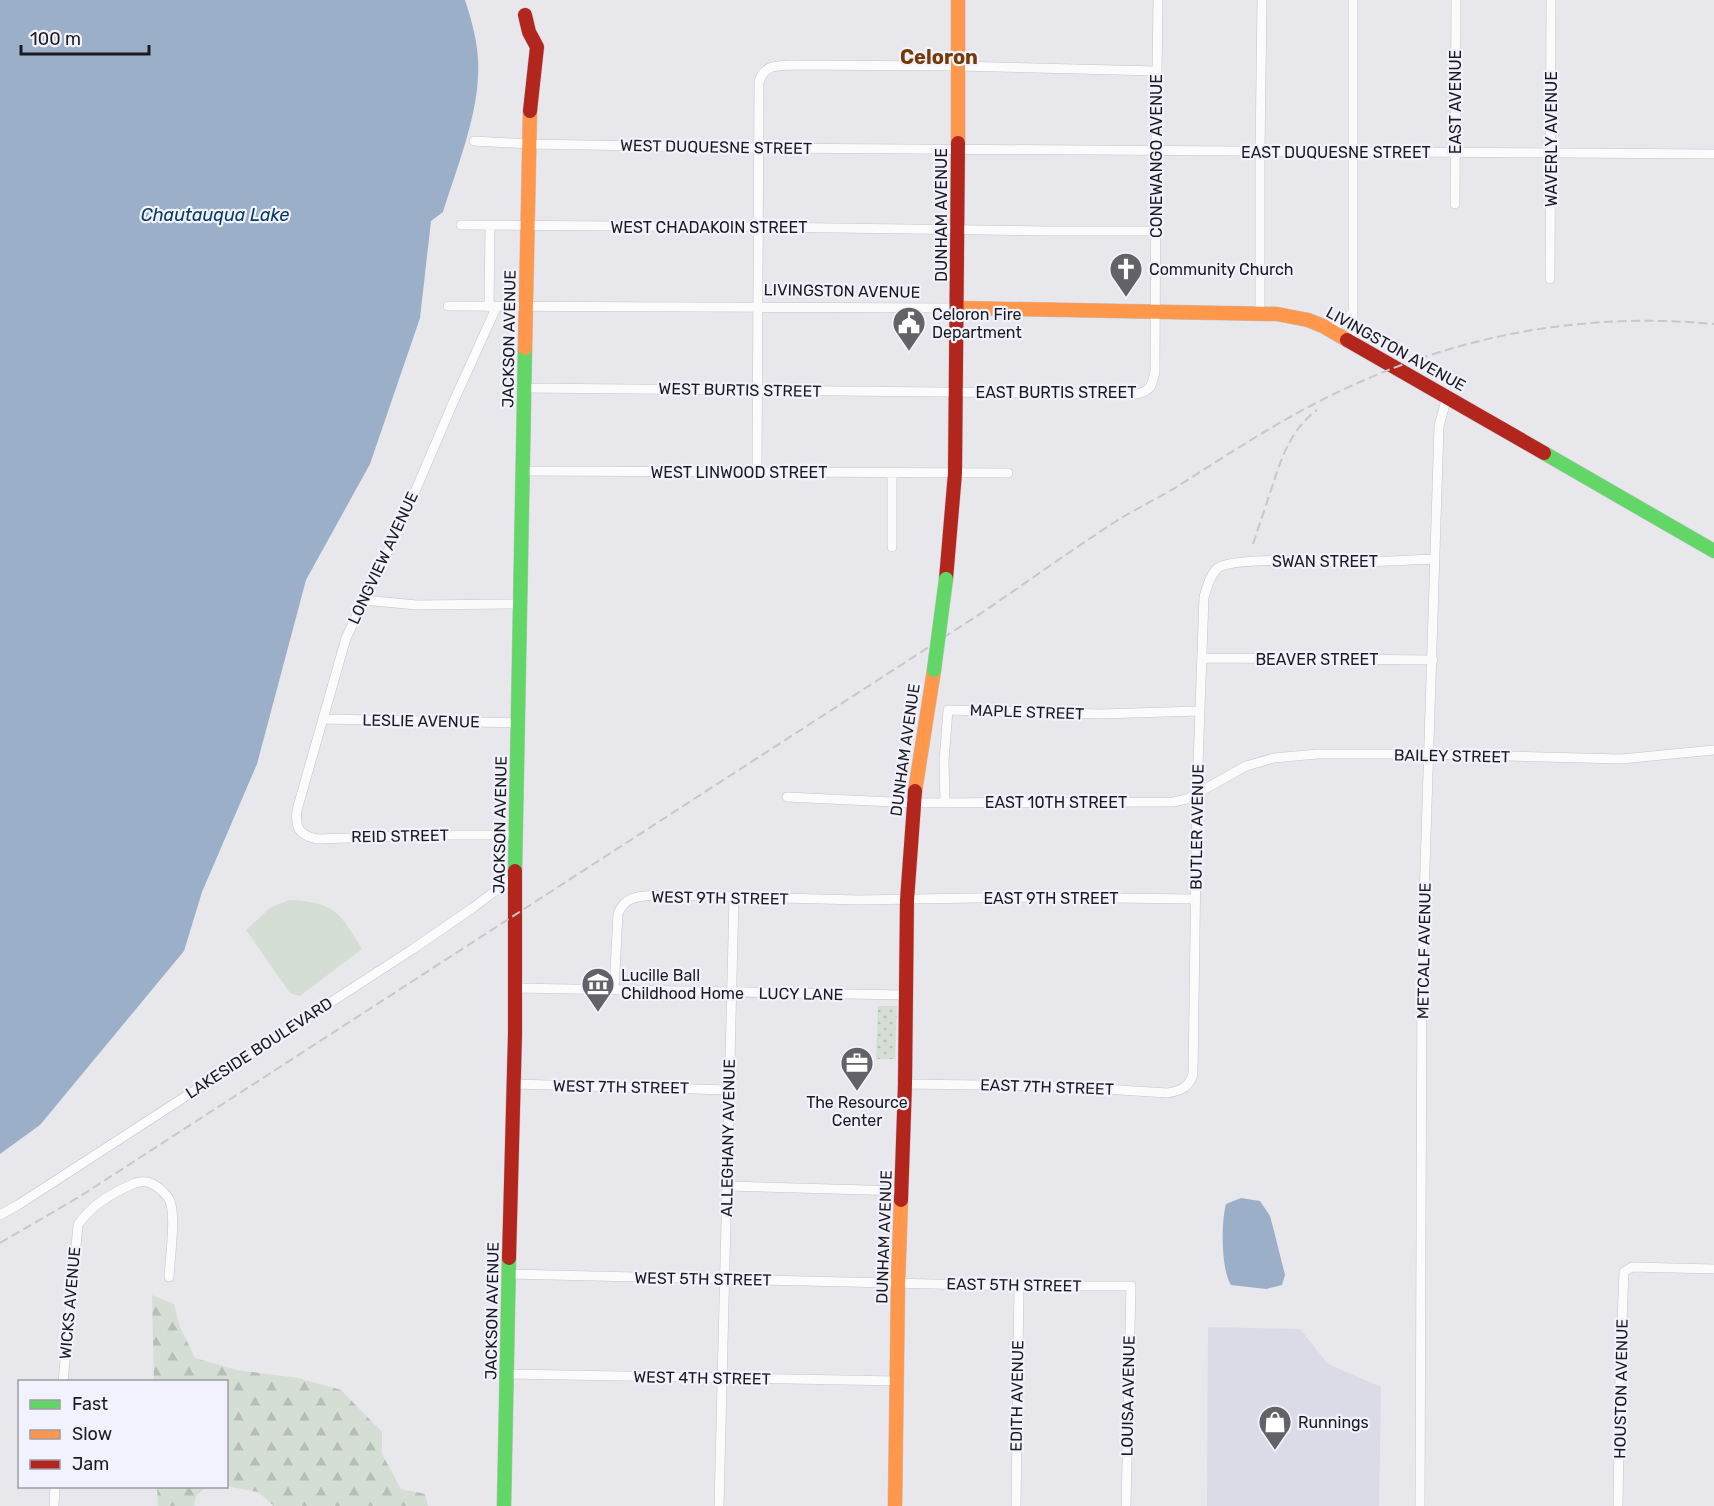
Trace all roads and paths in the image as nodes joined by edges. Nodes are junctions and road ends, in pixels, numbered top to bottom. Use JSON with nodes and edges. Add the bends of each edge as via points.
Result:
{"nodes":[{"id":1,"x":958,"y":0,"type":"edge"},
{"id":2,"x":1158,"y":0,"type":"edge"},
{"id":3,"x":1262,"y":0,"type":"edge"},
{"id":4,"x":1353,"y":0,"type":"edge"},
{"id":5,"x":1456,"y":0,"type":"edge"},
{"id":6,"x":1551,"y":0,"type":"edge"},
{"id":7,"x":525,"y":15,"type":"dead end"},
{"id":8,"x":958,"y":66,"type":"junction"},
{"id":9,"x":1156,"y":71,"type":"junction"},
{"id":10,"x":474,"y":141,"type":"dead end"},
{"id":11,"x":529,"y":144,"type":"junction"},
{"id":12,"x":759,"y":148,"type":"junction"},
{"id":13,"x":958,"y":148,"type":"junction"},
{"id":14,"x":1155,"y":149,"type":"junction"},
{"id":15,"x":1260,"y":152,"type":"junction"},
{"id":16,"x":1352,"y":152,"type":"junction"},
{"id":17,"x":1455,"y":152,"type":"junction"},
{"id":18,"x":1551,"y":153,"type":"junction"},
{"id":19,"x":1714,"y":154,"type":"edge"},
{"id":20,"x":1455,"y":204,"type":"dead end"},
{"id":21,"x":461,"y":225,"type":"dead end"},
{"id":22,"x":490,"y":226,"type":"junction"},
{"id":23,"x":528,"y":226,"type":"junction"},
{"id":24,"x":759,"y":227,"type":"junction"},
{"id":25,"x":958,"y":230,"type":"junction"},
{"id":26,"x":1155,"y":231,"type":"junction"},
{"id":27,"x":1550,"y":279,"type":"dead end"},
{"id":28,"x":448,"y":306,"type":"dead end"},
{"id":29,"x":526,"y":306,"type":"junction"},
{"id":30,"x":759,"y":306,"type":"junction"},
{"id":31,"x":493,"y":308,"type":"junction"},
{"id":32,"x":957,"y":308,"type":"junction"},
{"id":33,"x":1155,"y":311,"type":"junction"},
{"id":34,"x":1353,"y":312,"type":"junction"},
{"id":35,"x":1260,"y":313,"type":"junction"},
{"id":36,"x":1329,"y":329,"type":"junction"},
{"id":37,"x":1353,"y":343,"type":"junction"},
{"id":38,"x":1152,"y":384,"type":"joint"},
{"id":39,"x":524,"y":387,"type":"junction"},
{"id":40,"x":758,"y":390,"type":"junction"},
{"id":41,"x":956,"y":393,"type":"junction"},
{"id":42,"x":1447,"y":396,"type":"junction"},
{"id":43,"x":523,"y":471,"type":"junction"},
{"id":44,"x":757,"y":472,"type":"junction"},
{"id":45,"x":892,"y":473,"type":"junction"},
{"id":46,"x":955,"y":473,"type":"junction"},
{"id":47,"x":1008,"y":473,"type":"dead end"},
{"id":48,"x":892,"y":547,"type":"dead end"},
{"id":49,"x":1714,"y":551,"type":"edge"},
{"id":50,"x":1435,"y":559,"type":"junction"},
{"id":51,"x":1216,"y":570,"type":"joint"},
{"id":52,"x":363,"y":600,"type":"junction"},
{"id":53,"x":520,"y":604,"type":"junction"},
{"id":54,"x":1202,"y":658,"type":"junction"},
{"id":55,"x":1433,"y":660,"type":"junction"},
{"id":56,"x":1199,"y":711,"type":"junction"},
{"id":57,"x":324,"y":719,"type":"junction"},
{"id":58,"x":518,"y":723,"type":"junction"},
{"id":59,"x":1714,"y":750,"type":"edge"},
{"id":60,"x":1429,"y":754,"type":"junction"},
{"id":61,"x":1197,"y":793,"type":"junction"},
{"id":62,"x":787,"y":797,"type":"dead end"},
{"id":63,"x":945,"y":802,"type":"junction"},
{"id":64,"x":913,"y":803,"type":"junction"},
{"id":65,"x":296,"y":818,"type":"joint"},
{"id":66,"x":516,"y":835,"type":"junction"},
{"id":67,"x":515,"y":876,"type":"junction"},
{"id":68,"x":734,"y":897,"type":"junction"},
{"id":69,"x":1196,"y":899,"type":"junction"},
{"id":70,"x":907,"y":900,"type":"junction"},
{"id":71,"x":515,"y":988,"type":"junction"},
{"id":72,"x":614,"y":990,"type":"junction"},
{"id":73,"x":732,"y":993,"type":"junction"},
{"id":74,"x":906,"y":995,"type":"junction"},
{"id":75,"x":513,"y":1084,"type":"junction"},
{"id":76,"x":905,"y":1084,"type":"junction"},
{"id":77,"x":1188,"y":1086,"type":"joint"},
{"id":78,"x":729,"y":1089,"type":"junction"},
{"id":79,"x":728,"y":1186,"type":"junction"},
{"id":80,"x":902,"y":1191,"type":"junction"},
{"id":81,"x":0,"y":1215,"type":"edge"},
{"id":82,"x":1714,"y":1269,"type":"edge"},
{"id":83,"x":509,"y":1274,"type":"junction"},
{"id":84,"x":169,"y":1277,"type":"dead end"},
{"id":85,"x":725,"y":1279,"type":"junction"},
{"id":86,"x":898,"y":1283,"type":"junction"},
{"id":87,"x":1018,"y":1286,"type":"junction"},
{"id":88,"x":1131,"y":1286,"type":"joint"},
{"id":89,"x":506,"y":1374,"type":"junction"},
{"id":90,"x":722,"y":1379,"type":"junction"},
{"id":91,"x":63,"y":1380,"type":"edge"},
{"id":92,"x":898,"y":1381,"type":"junction"},
{"id":93,"x":55,"y":1488,"type":"edge"},
{"id":94,"x":54,"y":1506,"type":"edge"},
{"id":95,"x":504,"y":1506,"type":"edge"},
{"id":96,"x":719,"y":1506,"type":"edge"},
{"id":97,"x":895,"y":1506,"type":"edge"},
{"id":98,"x":1016,"y":1506,"type":"edge"},
{"id":99,"x":1126,"y":1506,"type":"edge"},
{"id":100,"x":1420,"y":1506,"type":"edge"},
{"id":101,"x":1618,"y":1506,"type":"edge"}],
"edges":[{"from":1,"to":8,"type":"street","name":"DUNHAM AVENUE"},
{"from":2,"to":9,"type":"street","name":"CONEWANGO AVENUE"},
{"from":3,"to":15,"type":"street"},
{"from":4,"to":16,"type":"street"},
{"from":5,"to":17,"type":"street","name":"EAST AVENUE"},
{"from":6,"to":18,"type":"street","name":"WAVERLY AVENUE"},
{"from":7,"to":11,"type":"street","name":"JACKSON AVENUE","via":[[537,47]]},
{"from":8,"to":9,"type":"street"},
{"from":8,"to":12,"type":"street","via":[[772,66],[763,72],[759,82]]},
{"from":8,"to":13,"type":"street","name":"DUNHAM AVENUE"},
{"from":9,"to":14,"type":"street","name":"CONEWANGO AVENUE"},
{"from":10,"to":11,"type":"street","name":"WEST DUQUESNE STREET"},
{"from":11,"to":12,"type":"street","name":"WEST DUQUESNE STREET"},
{"from":11,"to":23,"type":"street","name":"JACKSON AVENUE"},
{"from":12,"to":13,"type":"street","name":"WEST DUQUESNE STREET"},
{"from":12,"to":24,"type":"street"},
{"from":13,"to":14,"type":"street","name":"EAST DUQUESNE STREET"},
{"from":13,"to":25,"type":"street","name":"DUNHAM AVENUE"},
{"from":14,"to":15,"type":"street","name":"EAST DUQUESNE STREET"},
{"from":14,"to":26,"type":"street","name":"CONEWANGO AVENUE"},
{"from":15,"to":16,"type":"street","name":"EAST DUQUESNE STREET"},
{"from":15,"to":35,"type":"street"},
{"from":16,"to":17,"type":"street","name":"EAST DUQUESNE STREET"},
{"from":16,"to":34,"type":"street"},
{"from":17,"to":18,"type":"street","name":"EAST DUQUESNE STREET"},
{"from":17,"to":20,"type":"street","name":"EAST AVENUE"},
{"from":18,"to":19,"type":"street","name":"EAST DUQUESNE STREET"},
{"from":18,"to":27,"type":"street","name":"WAVERLY AVENUE"},
{"from":21,"to":22,"type":"street","name":"WEST CHADAKOIN STREET"},
{"from":22,"to":23,"type":"street","name":"WEST CHADAKOIN STREET"},
{"from":22,"to":31,"type":"street"},
{"from":23,"to":24,"type":"street","name":"WEST CHADAKOIN STREET"},
{"from":23,"to":29,"type":"street","name":"JACKSON AVENUE"},
{"from":24,"to":25,"type":"street","name":"WEST CHADAKOIN STREET"},
{"from":24,"to":30,"type":"street"},
{"from":25,"to":26,"type":"street","name":"WEST CHADAKOIN STREET"},
{"from":25,"to":32,"type":"street","name":"DUNHAM AVENUE"},
{"from":26,"to":33,"type":"street","name":"CONEWANGO AVENUE"},
{"from":28,"to":31,"type":"street","name":"LIVINGSTON AVENUE"},
{"from":29,"to":30,"type":"street","name":"LIVINGSTON AVENUE"},
{"from":29,"to":31,"type":"street","name":"LIVINGSTON AVENUE"},
{"from":29,"to":39,"type":"street","name":"JACKSON AVENUE"},
{"from":30,"to":32,"type":"street","name":"LIVINGSTON AVENUE"},
{"from":30,"to":40,"type":"street"},
{"from":31,"to":52,"type":"street","name":"LONGVIEW AVENUE","via":[[402,522]]},
{"from":32,"to":33,"type":"street","name":"LIVINGSTON AVENUE"},
{"from":32,"to":41,"type":"street","name":"DUNHAM AVENUE"},
{"from":33,"to":35,"type":"street","name":"LIVINGSTON AVENUE"},
{"from":33,"to":38,"type":"street","name":"CONEWANGO AVENUE"},
{"from":34,"to":36,"type":"street"},
{"from":34,"to":37,"type":"street"},
{"from":35,"to":36,"type":"street","name":"LIVINGSTON AVENUE","via":[[1308,320]]},
{"from":36,"to":37,"type":"street","name":"LIVINGSTON AVENUE"},
{"from":37,"to":42,"type":"street","name":"LIVINGSTON AVENUE"},
{"from":38,"to":41,"type":"street","name":"EAST BURTIS STREET","via":[[1147,392],[1137,394]]},
{"from":39,"to":40,"type":"street","name":"WEST BURTIS STREET"},
{"from":39,"to":43,"type":"street","name":"JACKSON AVENUE"},
{"from":40,"to":41,"type":"street","name":"WEST BURTIS STREET"},
{"from":40,"to":44,"type":"street"},
{"from":41,"to":46,"type":"street","name":"DUNHAM AVENUE"},
{"from":42,"to":49,"type":"street","name":"LIVINGSTON AVENUE"},
{"from":42,"to":50,"type":"street","name":"METCALF AVENUE","via":[[1439,426]]},
{"from":43,"to":44,"type":"street","name":"WEST LINWOOD STREET"},
{"from":43,"to":53,"type":"street","name":"JACKSON AVENUE"},
{"from":44,"to":45,"type":"street","name":"WEST LINWOOD STREET"},
{"from":45,"to":46,"type":"street","name":"WEST LINWOOD STREET"},
{"from":45,"to":48,"type":"street"},
{"from":46,"to":47,"type":"street","name":"WEST LINWOOD STREET"},
{"from":46,"to":64,"type":"street","name":"DUNHAM AVENUE","bridge":true,"via":[[946,579]]},
{"from":50,"to":51,"type":"street","name":"SWAN STREET","via":[[1269,561],[1225,565]]},
{"from":50,"to":55,"type":"street","name":"METCALF AVENUE"},
{"from":51,"to":54,"type":"street","name":"BUTLER AVENUE","via":[[1204,597]]},
{"from":52,"to":53,"type":"street","via":[[417,605]]},
{"from":52,"to":57,"type":"street","name":"LONGVIEW AVENUE","via":[[346,638]]},
{"from":53,"to":58,"type":"street","name":"JACKSON AVENUE"},
{"from":54,"to":55,"type":"street","name":"BEAVER STREET"},
{"from":54,"to":56,"type":"street","name":"BUTLER AVENUE"},
{"from":55,"to":60,"type":"street","name":"METCALF AVENUE"},
{"from":56,"to":61,"type":"street","name":"BUTLER AVENUE"},
{"from":56,"to":63,"type":"street","name":"MAPLE STREET","via":[[1101,714],[948,710]]},
{"from":57,"to":58,"type":"street","name":"LESLIE AVENUE"},
{"from":57,"to":65,"type":"street","name":"LONGVIEW AVENUE"},
{"from":58,"to":66,"type":"street","name":"JACKSON AVENUE"},
{"from":59,"to":60,"type":"street","name":"BAILEY STREET","via":[[1621,759]]},
{"from":60,"to":61,"type":"street","name":"BAILEY STREET","via":[[1274,758],[1246,766]]},
{"from":60,"to":100,"type":"street","name":"METCALF AVENUE","via":[[1422,987]]},
{"from":61,"to":63,"type":"street","name":"EAST 10TH STREET","via":[[1173,802]]},
{"from":61,"to":69,"type":"street","name":"BUTLER AVENUE"},
{"from":62,"to":64,"type":"street","name":"EAST 10TH STREET"},
{"from":63,"to":64,"type":"street","name":"EAST 10TH STREET"},
{"from":64,"to":70,"type":"street","name":"DUNHAM AVENUE"},
{"from":65,"to":66,"type":"street","name":"REID STREET","via":[[302,833],[316,839]]},
{"from":66,"to":67,"type":"street","name":"JACKSON AVENUE"},
{"from":67,"to":71,"type":"street","name":"JACKSON AVENUE"},
{"from":67,"to":81,"type":"street","name":"LAKESIDE BOULEVARD","via":[[413,949]]},
{"from":68,"to":70,"type":"street","name":"WEST 9TH STREET"},
{"from":68,"to":72,"type":"street","name":"WEST 9TH STREET","via":[[662,895],[634,897],[625,902],[618,914]]},
{"from":68,"to":73,"type":"street","name":"ALLEGHANY AVENUE"},
{"from":69,"to":70,"type":"street","name":"EAST 9TH STREET"},
{"from":69,"to":77,"type":"street","name":"BUTLER AVENUE","via":[[1193,1074]]},
{"from":70,"to":74,"type":"street","name":"DUNHAM AVENUE"},
{"from":71,"to":72,"type":"street","name":"LUCY LANE"},
{"from":71,"to":75,"type":"street","name":"JACKSON AVENUE"},
{"from":72,"to":73,"type":"street","name":"LUCY LANE"},
{"from":73,"to":74,"type":"street","name":"LUCY LANE"},
{"from":73,"to":78,"type":"street","name":"ALLEGHANY AVENUE"},
{"from":74,"to":76,"type":"street","name":"DUNHAM AVENUE"},
{"from":75,"to":78,"type":"street","name":"WEST 7TH STREET"},
{"from":75,"to":83,"type":"street","name":"JACKSON AVENUE"},
{"from":76,"to":77,"type":"street","name":"EAST 7TH STREET","via":[[1056,1086],[1167,1093]]},
{"from":76,"to":80,"type":"street","name":"DUNHAM AVENUE"},
{"from":78,"to":79,"type":"street","name":"ALLEGHANY AVENUE"},
{"from":79,"to":80,"type":"street"},
{"from":79,"to":85,"type":"street","name":"ALLEGHANY AVENUE"},
{"from":80,"to":86,"type":"street","name":"DUNHAM AVENUE"},
{"from":82,"to":101,"type":"street","name":"HOUSTON AVENUE","via":[[1632,1267],[1624,1272]]},
{"from":83,"to":85,"type":"street","name":"WEST 5TH STREET"},
{"from":83,"to":89,"type":"street","name":"JACKSON AVENUE"},
{"from":84,"to":91,"type":"street","name":"WICKS AVENUE","via":[[172,1215],[168,1197],[154,1184],[143,1181],[127,1186],[84,1215],[78,1226]]},
{"from":85,"to":86,"type":"street","name":"WEST 5TH STREET"},
{"from":85,"to":90,"type":"street","name":"ALLEGHANY AVENUE"},
{"from":86,"to":87,"type":"street","name":"EAST 5TH STREET"},
{"from":86,"to":92,"type":"street","name":"DUNHAM AVENUE"},
{"from":87,"to":88,"type":"street","name":"EAST 5TH STREET"},
{"from":87,"to":98,"type":"street","name":"EDITH AVENUE"},
{"from":88,"to":99,"type":"street","name":"LOUISA AVENUE"},
{"from":89,"to":90,"type":"street","name":"WEST 4TH STREET"},
{"from":89,"to":95,"type":"street","name":"JACKSON AVENUE"},
{"from":90,"to":92,"type":"street","name":"WEST 4TH STREET"},
{"from":90,"to":96,"type":"street","name":"ALLEGHANY AVENUE"},
{"from":92,"to":97,"type":"street","name":"DUNHAM AVENUE"},
{"from":93,"to":94,"type":"street"}]}
